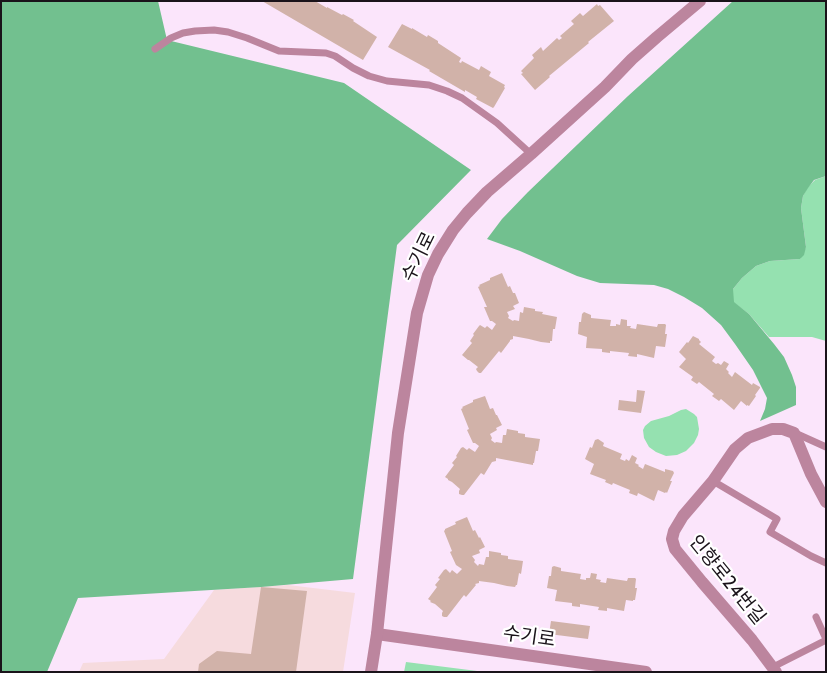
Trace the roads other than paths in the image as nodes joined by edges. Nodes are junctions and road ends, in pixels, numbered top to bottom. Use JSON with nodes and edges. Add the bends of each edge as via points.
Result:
{"nodes":[{"id":1,"x":700,"y":1,"type":"edge"},
{"id":2,"x":156,"y":48,"type":"dead end"},
{"id":3,"x":531,"y":154,"type":"junction"},
{"id":4,"x":794,"y":433,"type":"junction"},
{"id":5,"x":826,"y":447,"type":"edge"},
{"id":6,"x":713,"y":481,"type":"junction"},
{"id":7,"x":826,"y":502,"type":"edge"},
{"id":8,"x":826,"y":563,"type":"edge"},
{"id":9,"x":816,"y":617,"type":"dead end"},
{"id":10,"x":377,"y":634,"type":"junction"},
{"id":11,"x":826,"y":639,"type":"edge"},
{"id":12,"x":775,"y":669,"type":"edge"},
{"id":13,"x":371,"y":672,"type":"edge"},
{"id":14,"x":646,"y":672,"type":"edge"}],
"edges":[{"from":1,"to":3,"type":"street","name":"수기로","via":[[632,59]]},
{"from":2,"to":3,"type":"lane","via":[[183,33],[214,30],[279,50],[326,53],[369,76],[429,85],[462,98],[497,123]]},
{"from":3,"to":10,"type":"street","name":"수기로","via":[[487,192],[457,224],[438,254],[421,294],[398,433]]},
{"from":4,"to":5,"type":"lane","name":"인향로24번길"},
{"from":4,"to":6,"type":"street","name":"인향로24번길","via":[[772,429],[748,438],[735,449]]},
{"from":4,"to":7,"type":"street"},
{"from":6,"to":8,"type":"lane","via":[[777,519],[770,532]]},
{"from":6,"to":12,"type":"street","name":"인향로24번길","via":[[674,531],[675,549]]},
{"from":9,"to":11,"type":"lane","name":"인향로24번길"},
{"from":10,"to":13,"type":"street","name":"수기로"},
{"from":10,"to":14,"type":"street","name":"수기로"},
{"from":11,"to":12,"type":"lane","name":"인향로24번길"}]}
